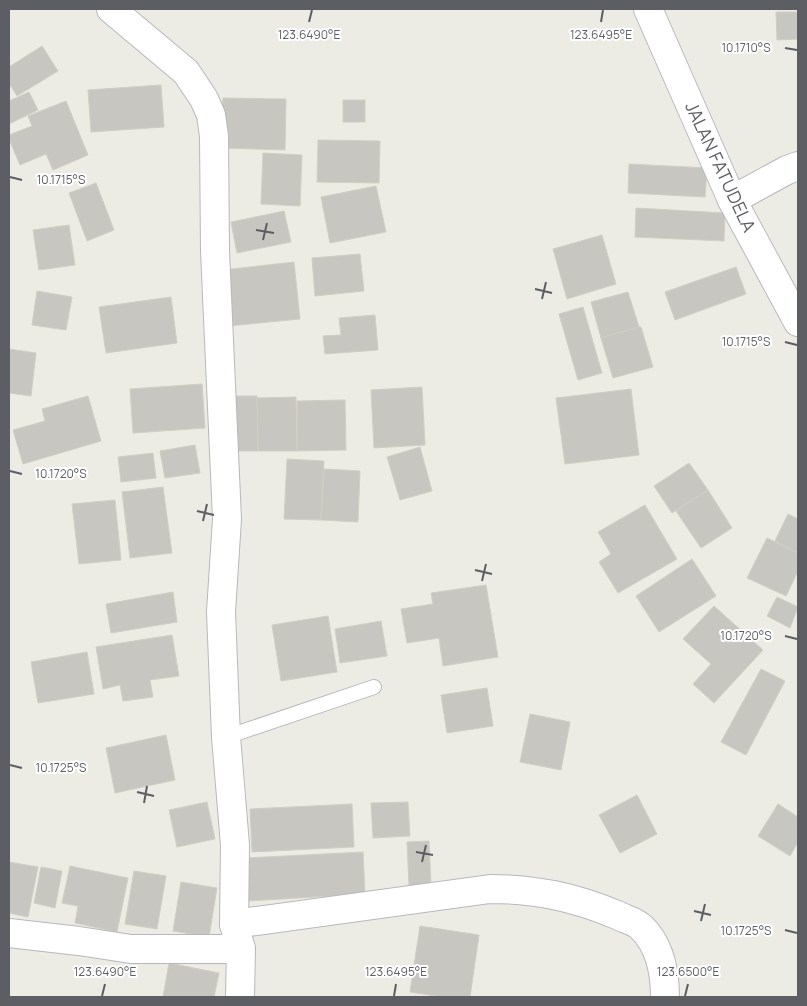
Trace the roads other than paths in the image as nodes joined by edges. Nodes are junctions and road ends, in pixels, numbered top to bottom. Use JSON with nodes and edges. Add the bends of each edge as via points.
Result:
{"nodes":[{"id":1,"x":111,"y":9,"type":"edge"},
{"id":2,"x":648,"y":9,"type":"edge"},
{"id":3,"x":798,"y":166,"type":"edge"},
{"id":4,"x":732,"y":200,"type":"junction"},
{"id":5,"x":798,"y":322,"type":"edge"},
{"id":6,"x":374,"y":687,"type":"dead end"},
{"id":7,"x":226,"y":737,"type":"junction"},
{"id":8,"x":9,"y":933,"type":"edge"},
{"id":9,"x":238,"y":936,"type":"junction"},
{"id":10,"x":240,"y":997,"type":"edge"},
{"id":11,"x":665,"y":997,"type":"edge"}],
"edges":[{"from":1,"to":7,"type":"street","via":[[186,72],[204,99],[214,136],[215,252],[227,519],[221,612]]},
{"from":2,"to":4,"type":"street","name":"JALAN FATUDELA"},
{"from":3,"to":4,"type":"street"},
{"from":4,"to":5,"type":"street","name":"JALAN FATUDELA"},
{"from":6,"to":7,"type":"lane"},
{"from":7,"to":9,"type":"street"},
{"from":8,"to":9,"type":"street","via":[[131,950]]},
{"from":9,"to":10,"type":"street"},
{"from":9,"to":11,"type":"street","via":[[490,889],[521,889],[559,895],[639,925],[660,956]]}]}
